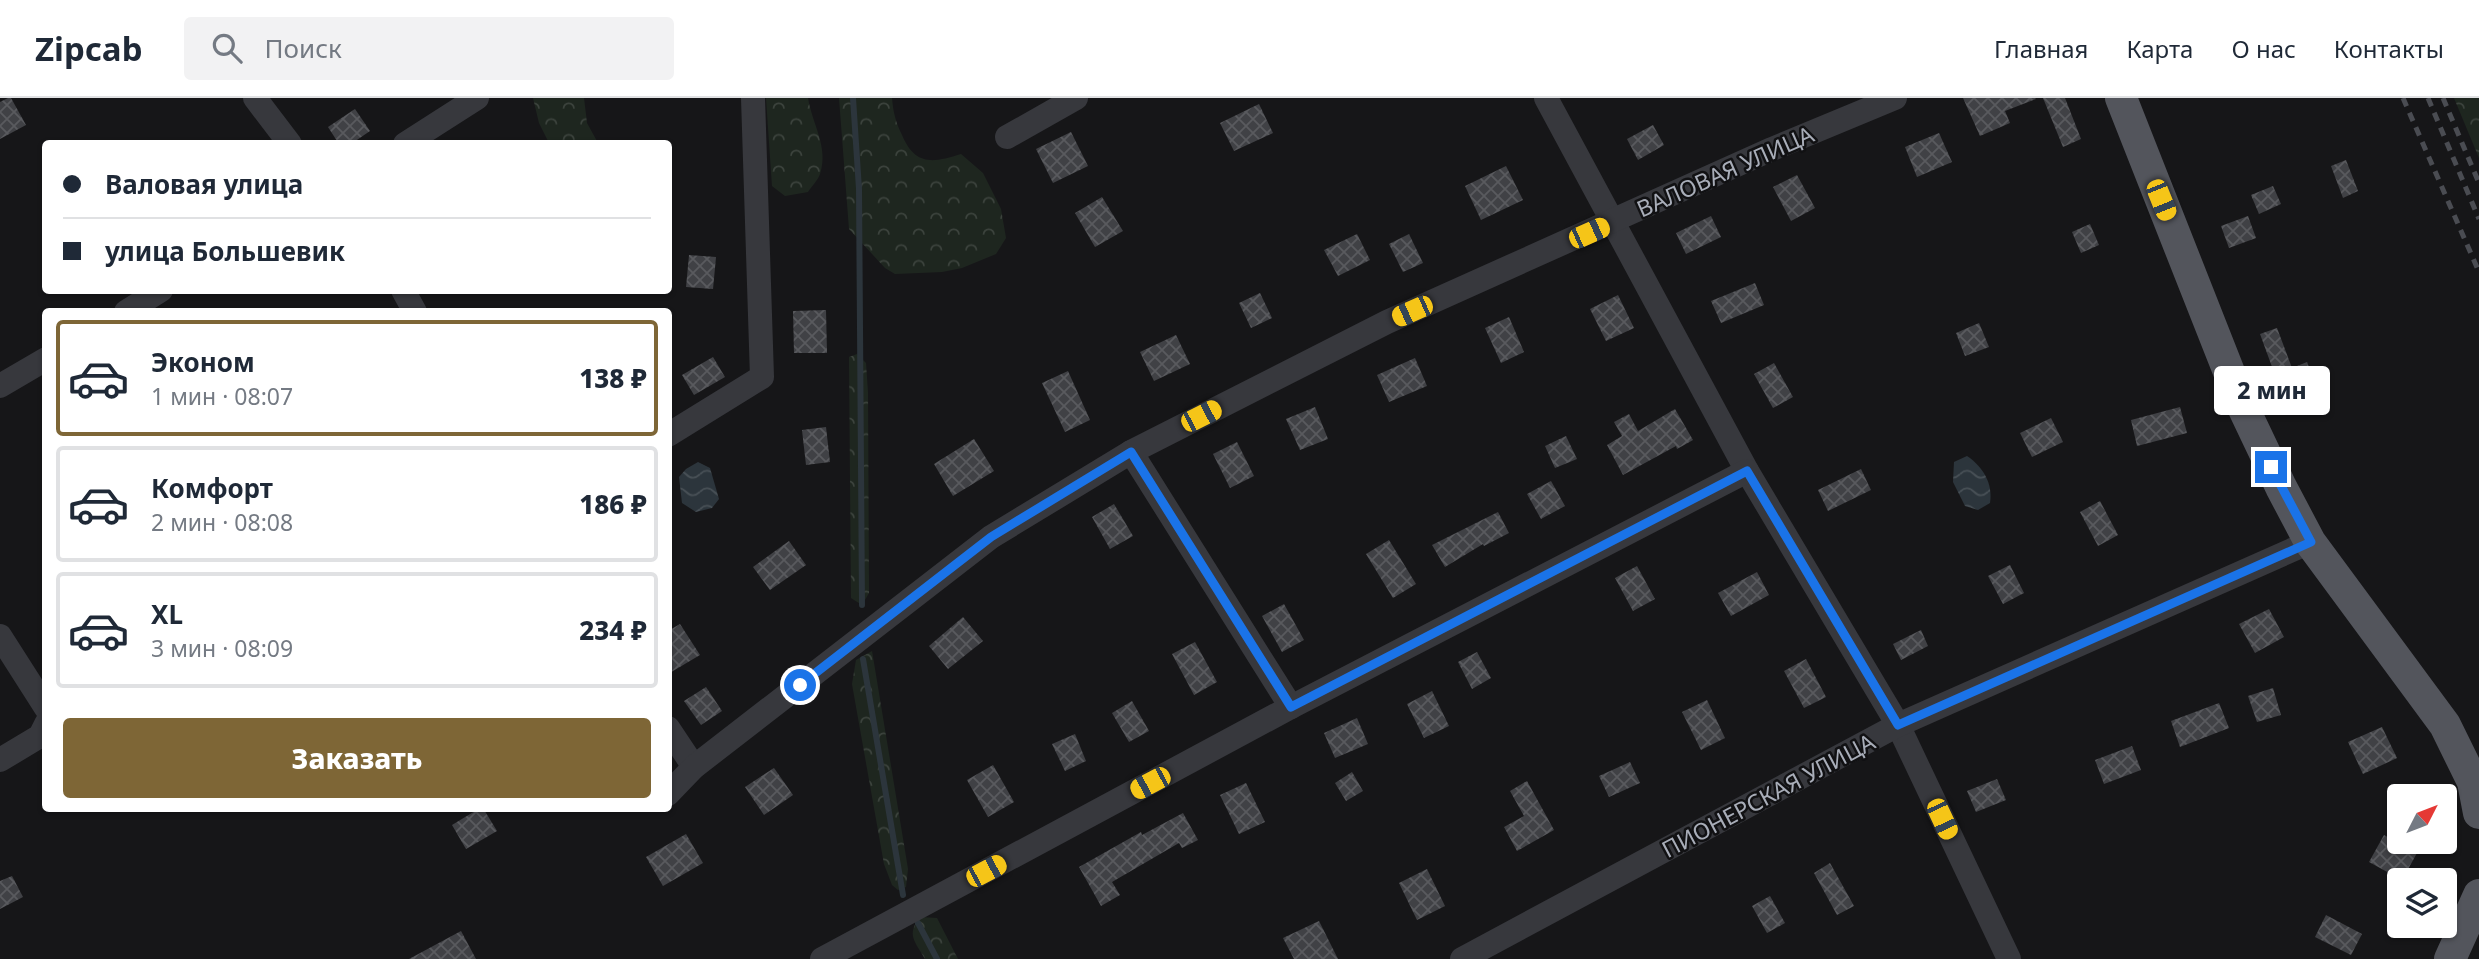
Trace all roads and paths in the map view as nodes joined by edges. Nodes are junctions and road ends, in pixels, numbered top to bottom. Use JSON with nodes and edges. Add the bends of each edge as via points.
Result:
{"nodes":[{"id":1,"x":255,"y":98,"type":"edge"},
{"id":2,"x":477,"y":98,"type":"edge"},
{"id":3,"x":753,"y":98,"type":"edge"},
{"id":4,"x":1076,"y":98,"type":"edge"},
{"id":5,"x":1546,"y":98,"type":"edge"},
{"id":6,"x":1895,"y":98,"type":"edge"},
{"id":7,"x":2121,"y":98,"type":"edge"},
{"id":8,"x":1007,"y":137,"type":"dead end"},
{"id":9,"x":287,"y":140,"type":"edge"},
{"id":10,"x":411,"y":140,"type":"edge"},
{"id":11,"x":1614,"y":221,"type":"junction"},
{"id":12,"x":155,"y":294,"type":"edge"},
{"id":13,"x":132,"y":308,"type":"edge"},
{"id":14,"x":42,"y":361,"type":"edge"},
{"id":15,"x":0,"y":386,"type":"edge"},
{"id":16,"x":672,"y":433,"type":"edge"},
{"id":17,"x":1131,"y":452,"type":"junction"},
{"id":18,"x":1747,"y":471,"type":"junction"},
{"id":19,"x":2311,"y":542,"type":"junction"},
{"id":20,"x":0,"y":636,"type":"edge"},
{"id":21,"x":42,"y":702,"type":"edge"},
{"id":22,"x":1291,"y":707,"type":"junction"},
{"id":23,"x":1898,"y":725,"type":"junction"},
{"id":24,"x":42,"y":731,"type":"edge"},
{"id":25,"x":672,"y":734,"type":"edge"},
{"id":26,"x":0,"y":760,"type":"edge"},
{"id":27,"x":694,"y":767,"type":"junction"},
{"id":28,"x":672,"y":790,"type":"edge"},
{"id":29,"x":2479,"y":813,"type":"edge"},
{"id":30,"x":2479,"y":895,"type":"edge"},
{"id":31,"x":822,"y":959,"type":"edge"},
{"id":32,"x":1462,"y":959,"type":"edge"},
{"id":33,"x":2008,"y":959,"type":"edge"},
{"id":34,"x":2450,"y":959,"type":"edge"}],
"edges":[{"from":1,"to":9,"type":"street"},
{"from":2,"to":10,"type":"street"},
{"from":3,"to":16,"type":"street","via":[[762,377]]},
{"from":4,"to":8,"type":"street"},
{"from":5,"to":11,"type":"street"},
{"from":6,"to":11,"type":"street","name":"ВАЛОВАЯ УЛИЦА"},
{"from":7,"to":19,"type":"main road","via":[[2242,405]]},
{"from":11,"to":17,"type":"street","name":"ВАЛОВАЯ УЛИЦА","via":[[1387,323]]},
{"from":11,"to":18,"type":"street"},
{"from":12,"to":13,"type":"street"},
{"from":14,"to":15,"type":"street"},
{"from":17,"to":22,"type":"street"},
{"from":17,"to":27,"type":"street","name":"ВАЛОВАЯ УЛИЦА","via":[[991,537]]},
{"from":18,"to":22,"type":"street"},
{"from":18,"to":23,"type":"street"},
{"from":19,"to":23,"type":"street","name":"ПИОНЕРСКАЯ УЛИЦА"},
{"from":19,"to":29,"type":"main road","via":[[2445,725],[2473,782]]},
{"from":20,"to":21,"type":"street"},
{"from":22,"to":31,"type":"street"},
{"from":23,"to":32,"type":"street","name":"ПИОНЕРСКАЯ УЛИЦА"},
{"from":23,"to":33,"type":"street"},
{"from":24,"to":26,"type":"street"},
{"from":25,"to":27,"type":"street"},
{"from":27,"to":28,"type":"street","name":"ВАЛОВАЯ УЛИЦА"},
{"from":30,"to":34,"type":"main road"}]}
